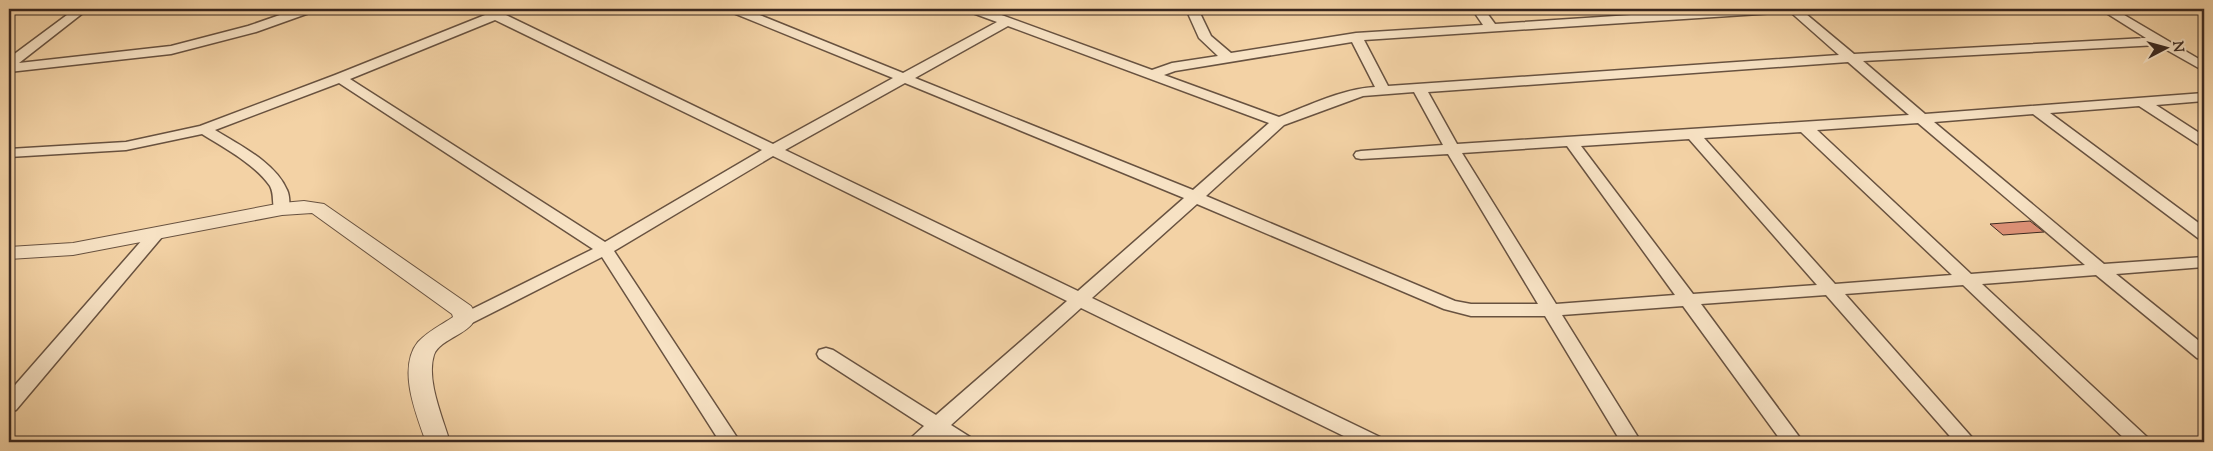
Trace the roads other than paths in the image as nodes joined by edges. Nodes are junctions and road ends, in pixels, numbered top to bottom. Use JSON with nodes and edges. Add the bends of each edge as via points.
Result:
{"nodes":[{"id":1,"x":82,"y":9,"type":"edge"},
{"id":2,"x":307,"y":9,"type":"edge"},
{"id":3,"x":735,"y":9,"type":"edge"},
{"id":4,"x":974,"y":9,"type":"edge"},
{"id":5,"x":1192,"y":9,"type":"edge"},
{"id":6,"x":1478,"y":9,"type":"edge"},
{"id":7,"x":1775,"y":9,"type":"edge"},
{"id":8,"x":1793,"y":9,"type":"edge"},
{"id":9,"x":2106,"y":9,"type":"edge"},
{"id":10,"x":496,"y":11,"type":"edge"},
{"id":11,"x":1008,"y":21,"type":"junction"},
{"id":12,"x":1492,"y":28,"type":"junction"},
{"id":13,"x":1356,"y":37,"type":"junction"},
{"id":14,"x":2160,"y":40,"type":"junction"},
{"id":15,"x":1229,"y":58,"type":"junction"},
{"id":16,"x":1851,"y":58,"type":"junction"},
{"id":17,"x":9,"y":66,"type":"edge"},
{"id":18,"x":2204,"y":67,"type":"edge"},
{"id":19,"x":1152,"y":75,"type":"junction"},
{"id":20,"x":340,"y":78,"type":"junction"},
{"id":21,"x":904,"y":78,"type":"junction"},
{"id":22,"x":1419,"y":88,"type":"junction"},
{"id":23,"x":1384,"y":91,"type":"junction"},
{"id":24,"x":2204,"y":97,"type":"edge"},
{"id":25,"x":2141,"y":101,"type":"junction"},
{"id":26,"x":2037,"y":110,"type":"junction"},
{"id":27,"x":1922,"y":117,"type":"junction"},
{"id":28,"x":1279,"y":122,"type":"junction"},
{"id":29,"x":1805,"y":127,"type":"junction"},
{"id":30,"x":204,"y":128,"type":"junction"},
{"id":31,"x":1693,"y":134,"type":"junction"},
{"id":32,"x":1571,"y":142,"type":"junction"},
{"id":33,"x":2204,"y":142,"type":"edge"},
{"id":34,"x":1452,"y":149,"type":"junction"},
{"id":35,"x":773,"y":150,"type":"junction"},
{"id":36,"x":12,"y":155,"type":"edge"},
{"id":37,"x":1361,"y":155,"type":"dead end"},
{"id":38,"x":1195,"y":197,"type":"junction"},
{"id":39,"x":282,"y":208,"type":"junction"},
{"id":40,"x":156,"y":234,"type":"junction"},
{"id":41,"x":2204,"y":235,"type":"edge"},
{"id":42,"x":605,"y":249,"type":"junction"},
{"id":43,"x":9,"y":253,"type":"edge"},
{"id":44,"x":2204,"y":262,"type":"edge"},
{"id":45,"x":2098,"y":268,"type":"junction"},
{"id":46,"x":1968,"y":279,"type":"junction"},
{"id":47,"x":1829,"y":290,"type":"junction"},
{"id":48,"x":1080,"y":299,"type":"junction"},
{"id":49,"x":1687,"y":300,"type":"junction"},
{"id":50,"x":1549,"y":310,"type":"junction"},
{"id":51,"x":464,"y":320,"type":"junction"},
{"id":52,"x":826,"y":354,"type":"dead end"},
{"id":53,"x":2204,"y":354,"type":"edge"},
{"id":54,"x":9,"y":405,"type":"edge"},
{"id":55,"x":937,"y":426,"type":"junction"},
{"id":56,"x":438,"y":442,"type":"edge"},
{"id":57,"x":730,"y":442,"type":"edge"},
{"id":58,"x":919,"y":442,"type":"edge"},
{"id":59,"x":963,"y":442,"type":"edge"},
{"id":60,"x":1373,"y":442,"type":"edge"},
{"id":61,"x":1631,"y":442,"type":"edge"},
{"id":62,"x":1793,"y":442,"type":"edge"},
{"id":63,"x":1966,"y":442,"type":"edge"},
{"id":64,"x":2140,"y":442,"type":"edge"}],
"edges":[{"from":1,"to":17,"type":"street"},
{"from":2,"to":17,"type":"street","via":[[252,29],[171,50]]},
{"from":3,"to":21,"type":"street"},
{"from":4,"to":11,"type":"street"},
{"from":5,"to":15,"type":"street","via":[[1205,38]]},
{"from":6,"to":12,"type":"street"},
{"from":7,"to":12,"type":"street"},
{"from":8,"to":16,"type":"street"},
{"from":9,"to":14,"type":"street"},
{"from":10,"to":20,"type":"street"},
{"from":10,"to":35,"type":"street"},
{"from":11,"to":19,"type":"street"},
{"from":11,"to":21,"type":"street"},
{"from":12,"to":13,"type":"street"},
{"from":13,"to":15,"type":"street"},
{"from":13,"to":23,"type":"street"},
{"from":14,"to":16,"type":"street"},
{"from":14,"to":18,"type":"street"},
{"from":15,"to":19,"type":"street","via":[[1172,67]]},
{"from":16,"to":22,"type":"street"},
{"from":16,"to":27,"type":"street"},
{"from":19,"to":28,"type":"street"},
{"from":20,"to":30,"type":"street"},
{"from":20,"to":42,"type":"street"},
{"from":21,"to":35,"type":"street"},
{"from":21,"to":38,"type":"street"},
{"from":22,"to":23,"type":"street"},
{"from":22,"to":34,"type":"street"},
{"from":23,"to":28,"type":"street","via":[[1362,92],[1338,99]]},
{"from":24,"to":25,"type":"street"},
{"from":25,"to":26,"type":"street"},
{"from":25,"to":33,"type":"street"},
{"from":26,"to":27,"type":"street"},
{"from":26,"to":41,"type":"street"},
{"from":27,"to":29,"type":"street"},
{"from":27,"to":45,"type":"street"},
{"from":28,"to":38,"type":"street"},
{"from":29,"to":31,"type":"street"},
{"from":29,"to":46,"type":"street"},
{"from":30,"to":36,"type":"street","via":[[126,146]]},
{"from":30,"to":39,"type":"street","via":[[268,175],[279,189]]},
{"from":31,"to":32,"type":"street"},
{"from":31,"to":47,"type":"street"},
{"from":32,"to":34,"type":"street"},
{"from":32,"to":49,"type":"street"},
{"from":34,"to":37,"type":"street"},
{"from":34,"to":50,"type":"street"},
{"from":35,"to":42,"type":"street"},
{"from":35,"to":48,"type":"street"},
{"from":38,"to":48,"type":"street"},
{"from":38,"to":50,"type":"street","via":[[1450,305],[1471,310]]},
{"from":39,"to":40,"type":"street"},
{"from":39,"to":51,"type":"street","via":[[318,208],[463,311]]},
{"from":40,"to":43,"type":"street","via":[[73,249]]},
{"from":40,"to":54,"type":"street"},
{"from":42,"to":51,"type":"street"},
{"from":42,"to":57,"type":"street"},
{"from":44,"to":45,"type":"street"},
{"from":45,"to":46,"type":"street"},
{"from":45,"to":53,"type":"street"},
{"from":46,"to":47,"type":"street"},
{"from":46,"to":64,"type":"street"},
{"from":47,"to":49,"type":"street"},
{"from":47,"to":63,"type":"street"},
{"from":48,"to":55,"type":"street"},
{"from":48,"to":60,"type":"street"},
{"from":49,"to":50,"type":"street"},
{"from":49,"to":62,"type":"street"},
{"from":50,"to":61,"type":"street"},
{"from":51,"to":56,"type":"street","via":[[426,348],[421,361],[425,402]]},
{"from":52,"to":55,"type":"street"},
{"from":55,"to":58,"type":"street"},
{"from":55,"to":59,"type":"street"}]}
